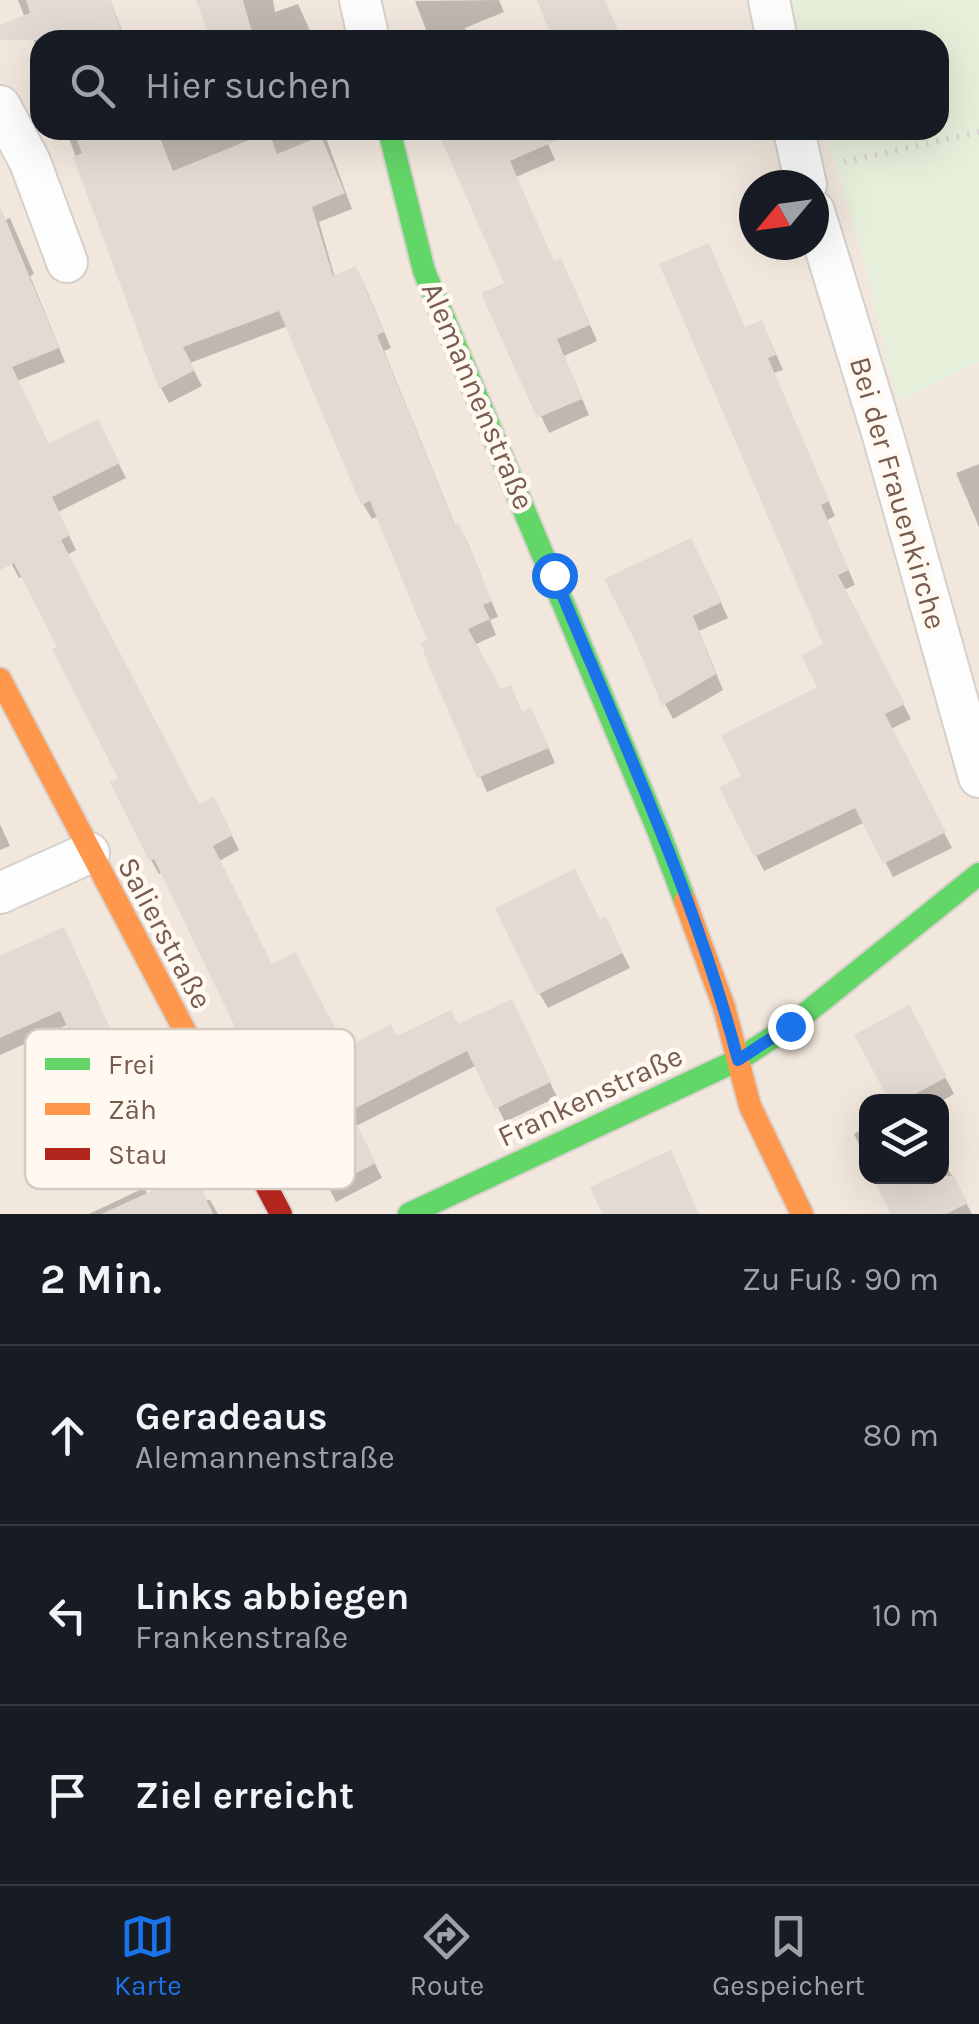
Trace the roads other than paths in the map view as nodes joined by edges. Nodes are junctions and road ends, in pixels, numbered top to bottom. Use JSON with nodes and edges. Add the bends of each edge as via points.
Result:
{"nodes":[{"id":1,"x":360,"y":0,"type":"edge"},
{"id":2,"x":769,"y":0,"type":"edge"},
{"id":3,"x":367,"y":30,"type":"edge"},
{"id":4,"x":775,"y":30,"type":"edge"},
{"id":5,"x":0,"y":106,"type":"edge"},
{"id":6,"x":391,"y":140,"type":"edge"},
{"id":7,"x":796,"y":140,"type":"edge"},
{"id":8,"x":802,"y":170,"type":"edge"},
{"id":9,"x":829,"y":260,"type":"edge"},
{"id":10,"x":66,"y":262,"type":"dead end"},
{"id":11,"x":0,"y":679,"type":"edge"},
{"id":12,"x":979,"y":777,"type":"edge"},
{"id":13,"x":89,"y":853,"type":"junction"},
{"id":14,"x":979,"y":874,"type":"edge"},
{"id":15,"x":0,"y":892,"type":"edge"},
{"id":16,"x":182,"y":1029,"type":"edge"},
{"id":17,"x":738,"y":1060,"type":"junction"},
{"id":18,"x":267,"y":1189,"type":"edge"},
{"id":19,"x":280,"y":1214,"type":"edge"},
{"id":20,"x":409,"y":1214,"type":"edge"},
{"id":21,"x":802,"y":1214,"type":"edge"}],
"edges":[{"from":1,"to":3,"type":"street"},
{"from":2,"to":4,"type":"street"},
{"from":5,"to":10,"type":"street","via":[[30,162]]},
{"from":6,"to":17,"type":"street","name":"Alemannenstraße","via":[[424,272],[660,835]]},
{"from":7,"to":8,"type":"street"},
{"from":9,"to":12,"type":"street","name":"Bei der Frauenkirche"},
{"from":11,"to":13,"type":"street","name":"Salierstraße"},
{"from":13,"to":15,"type":"street"},
{"from":13,"to":16,"type":"street","name":"Salierstraße"},
{"from":14,"to":17,"type":"street","name":"Frankenstraße"},
{"from":17,"to":20,"type":"street","name":"Frankenstraße"},
{"from":17,"to":21,"type":"street","name":"Alemannenstraße","via":[[750,1106]]},
{"from":18,"to":19,"type":"street","name":"Salierstraße"}]}
